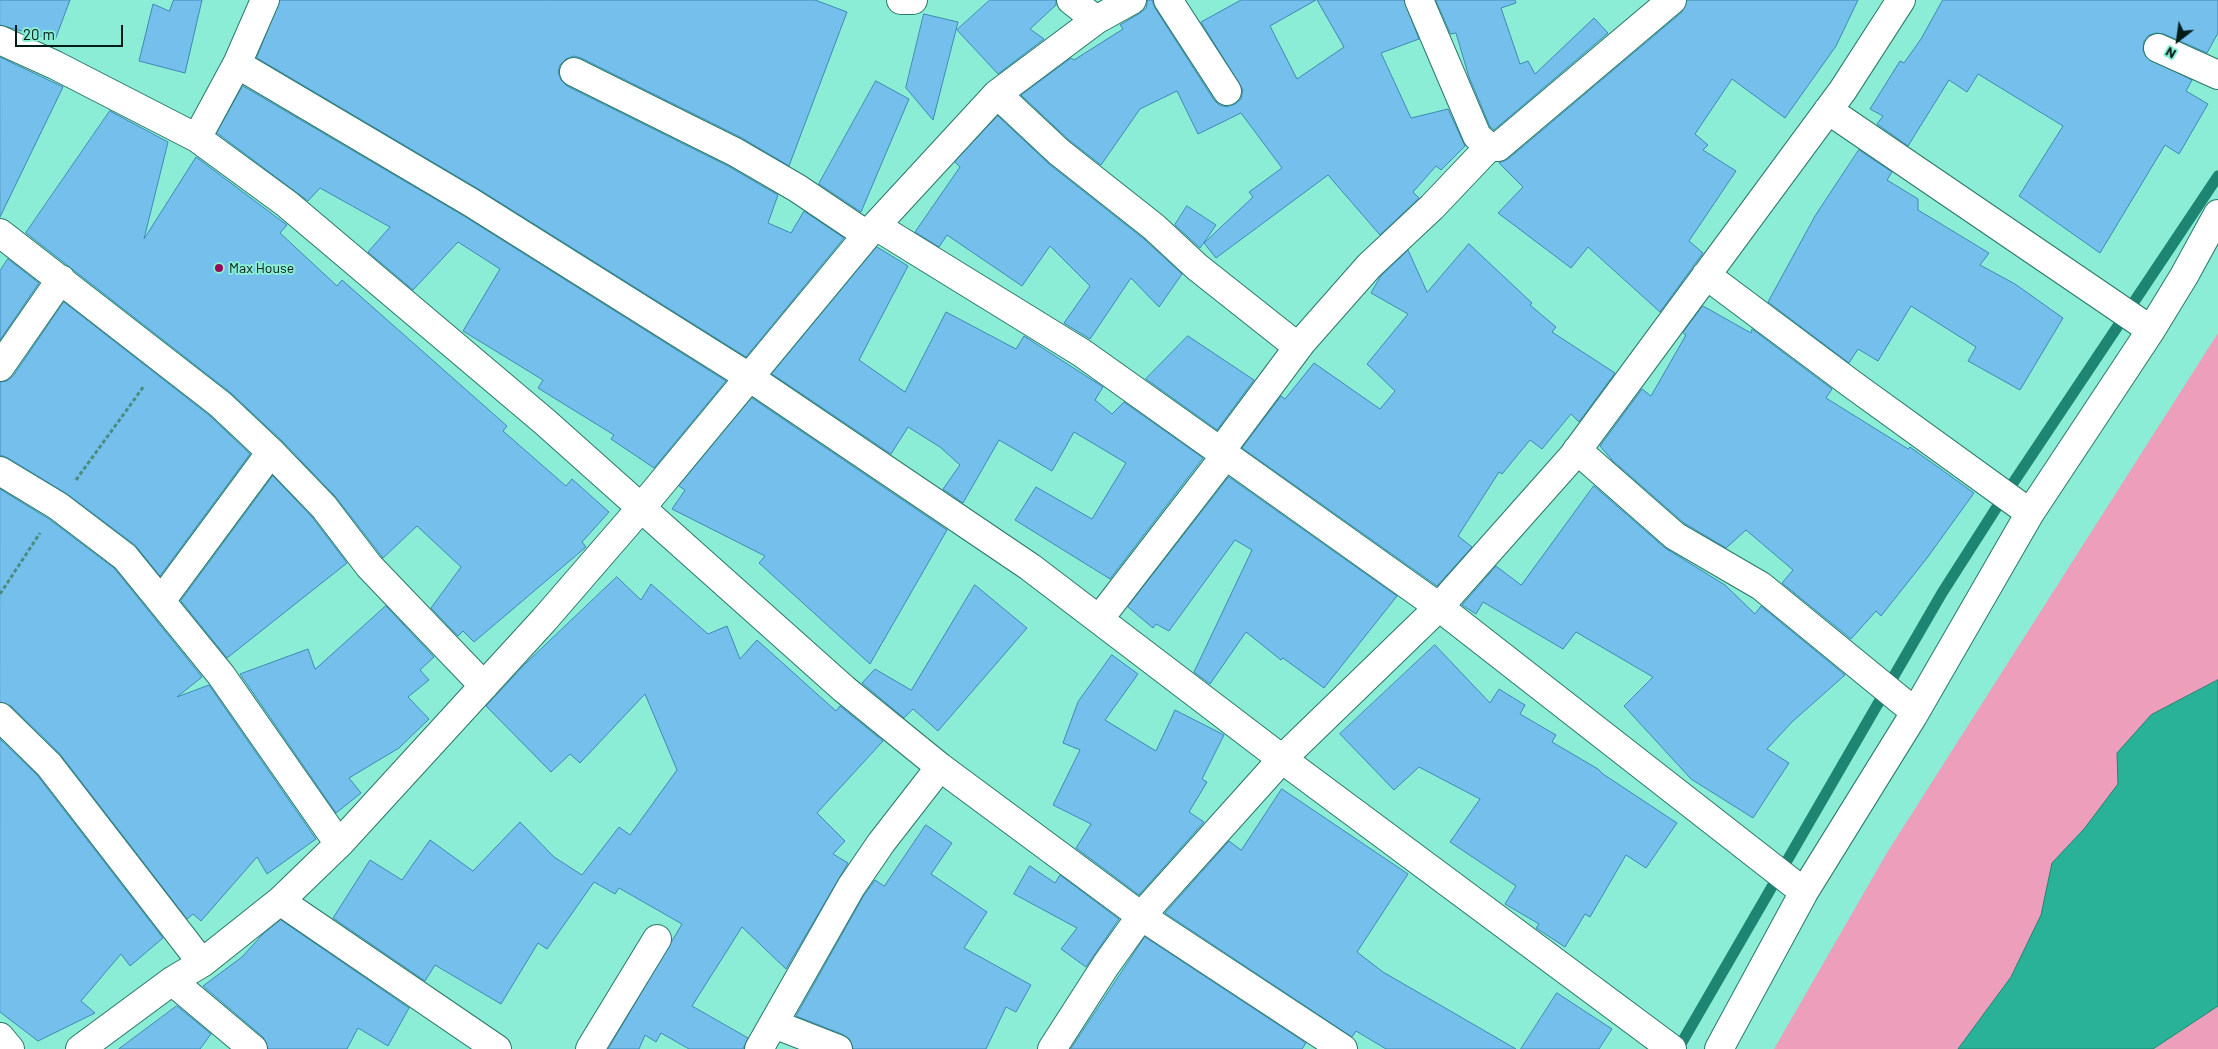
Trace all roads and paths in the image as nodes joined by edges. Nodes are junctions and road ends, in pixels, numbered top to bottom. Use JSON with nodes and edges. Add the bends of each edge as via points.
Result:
{"nodes":[{"id":1,"x":265,"y":0,"type":"edge"},
{"id":2,"x":901,"y":0,"type":"edge"},
{"id":3,"x":913,"y":0,"type":"edge"},
{"id":4,"x":1071,"y":0,"type":"edge"},
{"id":5,"x":1132,"y":0,"type":"edge"},
{"id":6,"x":1168,"y":0,"type":"edge"},
{"id":7,"x":1419,"y":0,"type":"edge"},
{"id":8,"x":1672,"y":0,"type":"edge"},
{"id":9,"x":1901,"y":0,"type":"edge"},
{"id":10,"x":1096,"y":20,"type":"junction"},
{"id":11,"x":0,"y":40,"type":"edge"},
{"id":12,"x":2158,"y":48,"type":"dead end"},
{"id":13,"x":237,"y":64,"type":"junction"},
{"id":14,"x":574,"y":72,"type":"dead end"},
{"id":15,"x":2218,"y":75,"type":"edge"},
{"id":16,"x":1227,"y":91,"type":"dead end"},
{"id":17,"x":997,"y":94,"type":"junction"},
{"id":18,"x":1828,"y":110,"type":"junction"},
{"id":19,"x":197,"y":138,"type":"junction"},
{"id":20,"x":1489,"y":147,"type":"junction"},
{"id":21,"x":2218,"y":214,"type":"edge"},
{"id":22,"x":872,"y":230,"type":"junction"},
{"id":23,"x":0,"y":233,"type":"edge"},
{"id":24,"x":1706,"y":275,"type":"junction"},
{"id":25,"x":61,"y":279,"type":"junction"},
{"id":26,"x":2151,"y":330,"type":"junction"},
{"id":27,"x":1298,"y":347,"type":"junction"},
{"id":28,"x":163,"y":359,"type":"junction"},
{"id":29,"x":0,"y":367,"type":"edge"},
{"id":30,"x":750,"y":376,"type":"junction"},
{"id":31,"x":1577,"y":450,"type":"junction"},
{"id":32,"x":271,"y":452,"type":"junction"},
{"id":33,"x":1223,"y":454,"type":"junction"},
{"id":34,"x":0,"y":471,"type":"edge"},
{"id":35,"x":58,"y":506,"type":"junction"},
{"id":36,"x":641,"y":508,"type":"junction"},
{"id":37,"x":2030,"y":513,"type":"junction"},
{"id":38,"x":0,"y":594,"type":"edge"},
{"id":39,"x":161,"y":601,"type":"junction"},
{"id":40,"x":1439,"y":608,"type":"junction"},
{"id":41,"x":1100,"y":618,"type":"junction"},
{"id":42,"x":484,"y":686,"type":"junction"},
{"id":43,"x":1915,"y":712,"type":"junction"},
{"id":44,"x":0,"y":717,"type":"edge"},
{"id":45,"x":1282,"y":759,"type":"junction"},
{"id":46,"x":940,"y":767,"type":"junction"},
{"id":47,"x":339,"y":844,"type":"junction"},
{"id":48,"x":1804,"y":892,"type":"junction"},
{"id":49,"x":280,"y":901,"type":"junction"},
{"id":50,"x":1141,"y":916,"type":"junction"},
{"id":51,"x":657,"y":939,"type":"dead end"},
{"id":52,"x":202,"y":963,"type":"junction"},
{"id":53,"x":172,"y":981,"type":"junction"},
{"id":54,"x":774,"y":1024,"type":"junction"},
{"id":55,"x":0,"y":1037,"type":"edge"},
{"id":56,"x":10,"y":1049,"type":"edge"},
{"id":57,"x":81,"y":1049,"type":"edge"},
{"id":58,"x":253,"y":1049,"type":"edge"},
{"id":59,"x":496,"y":1049,"type":"edge"},
{"id":60,"x":590,"y":1049,"type":"edge"},
{"id":61,"x":758,"y":1049,"type":"edge"},
{"id":62,"x":838,"y":1049,"type":"edge"},
{"id":63,"x":1052,"y":1049,"type":"edge"},
{"id":64,"x":1343,"y":1049,"type":"edge"},
{"id":65,"x":1672,"y":1049,"type":"edge"},
{"id":66,"x":1719,"y":1049,"type":"edge"}],
"edges":[{"from":1,"to":13,"type":"street"},
{"from":2,"to":3,"type":"street"},
{"from":4,"to":10,"type":"street"},
{"from":5,"to":10,"type":"street"},
{"from":6,"to":16,"type":"street"},
{"from":7,"to":20,"type":"street","via":[[1477,136]]},
{"from":8,"to":20,"type":"street","via":[[1498,147]]},
{"from":9,"to":18,"type":"street"},
{"from":10,"to":17,"type":"street"},
{"from":11,"to":19,"type":"street"},
{"from":12,"to":15,"type":"street"},
{"from":13,"to":19,"type":"street"},
{"from":13,"to":30,"type":"street","via":[[472,202]]},
{"from":14,"to":22,"type":"street","via":[[734,152]]},
{"from":17,"to":22,"type":"street"},
{"from":17,"to":27,"type":"street","via":[[1059,152]]},
{"from":18,"to":24,"type":"street"},
{"from":18,"to":26,"type":"street"},
{"from":19,"to":36,"type":"street","via":[[287,204],[545,422]]},
{"from":20,"to":27,"type":"street","via":[[1369,266]]},
{"from":21,"to":26,"type":"street"},
{"from":22,"to":30,"type":"street"},
{"from":22,"to":33,"type":"street","via":[[1082,353]]},
{"from":23,"to":25,"type":"street"},
{"from":24,"to":31,"type":"street"},
{"from":24,"to":37,"type":"street"},
{"from":25,"to":28,"type":"street"},
{"from":25,"to":29,"type":"street"},
{"from":26,"to":37,"type":"street"},
{"from":27,"to":33,"type":"street"},
{"from":28,"to":32,"type":"street","via":[[220,404]]},
{"from":28,"to":35,"type":"path"},
{"from":30,"to":36,"type":"street"},
{"from":30,"to":41,"type":"street"},
{"from":31,"to":40,"type":"street"},
{"from":31,"to":43,"type":"street","via":[[1674,536],[1761,586]]},
{"from":32,"to":39,"type":"street"},
{"from":32,"to":42,"type":"street","via":[[324,507],[369,566]]},
{"from":33,"to":40,"type":"street"},
{"from":33,"to":41,"type":"street"},
{"from":34,"to":35,"type":"street"},
{"from":35,"to":38,"type":"path"},
{"from":35,"to":39,"type":"street","via":[[125,557]]},
{"from":36,"to":42,"type":"street"},
{"from":36,"to":46,"type":"street","via":[[844,689]]},
{"from":37,"to":43,"type":"street"},
{"from":39,"to":47,"type":"street","via":[[221,675]]},
{"from":40,"to":45,"type":"street"},
{"from":40,"to":48,"type":"street"},
{"from":41,"to":45,"type":"street"},
{"from":42,"to":47,"type":"street"},
{"from":43,"to":48,"type":"street"},
{"from":44,"to":52,"type":"street","via":[[49,765]]},
{"from":45,"to":50,"type":"street"},
{"from":45,"to":65,"type":"street"},
{"from":46,"to":50,"type":"street"},
{"from":46,"to":54,"type":"street","via":[[851,887]]},
{"from":47,"to":49,"type":"street"},
{"from":48,"to":66,"type":"street"},
{"from":49,"to":52,"type":"street"},
{"from":49,"to":59,"type":"street"},
{"from":50,"to":63,"type":"street"},
{"from":50,"to":64,"type":"street"},
{"from":51,"to":60,"type":"street"},
{"from":52,"to":53,"type":"street"},
{"from":53,"to":57,"type":"street"},
{"from":53,"to":58,"type":"street"},
{"from":54,"to":61,"type":"street"},
{"from":54,"to":62,"type":"street"},
{"from":55,"to":56,"type":"street"}]}
